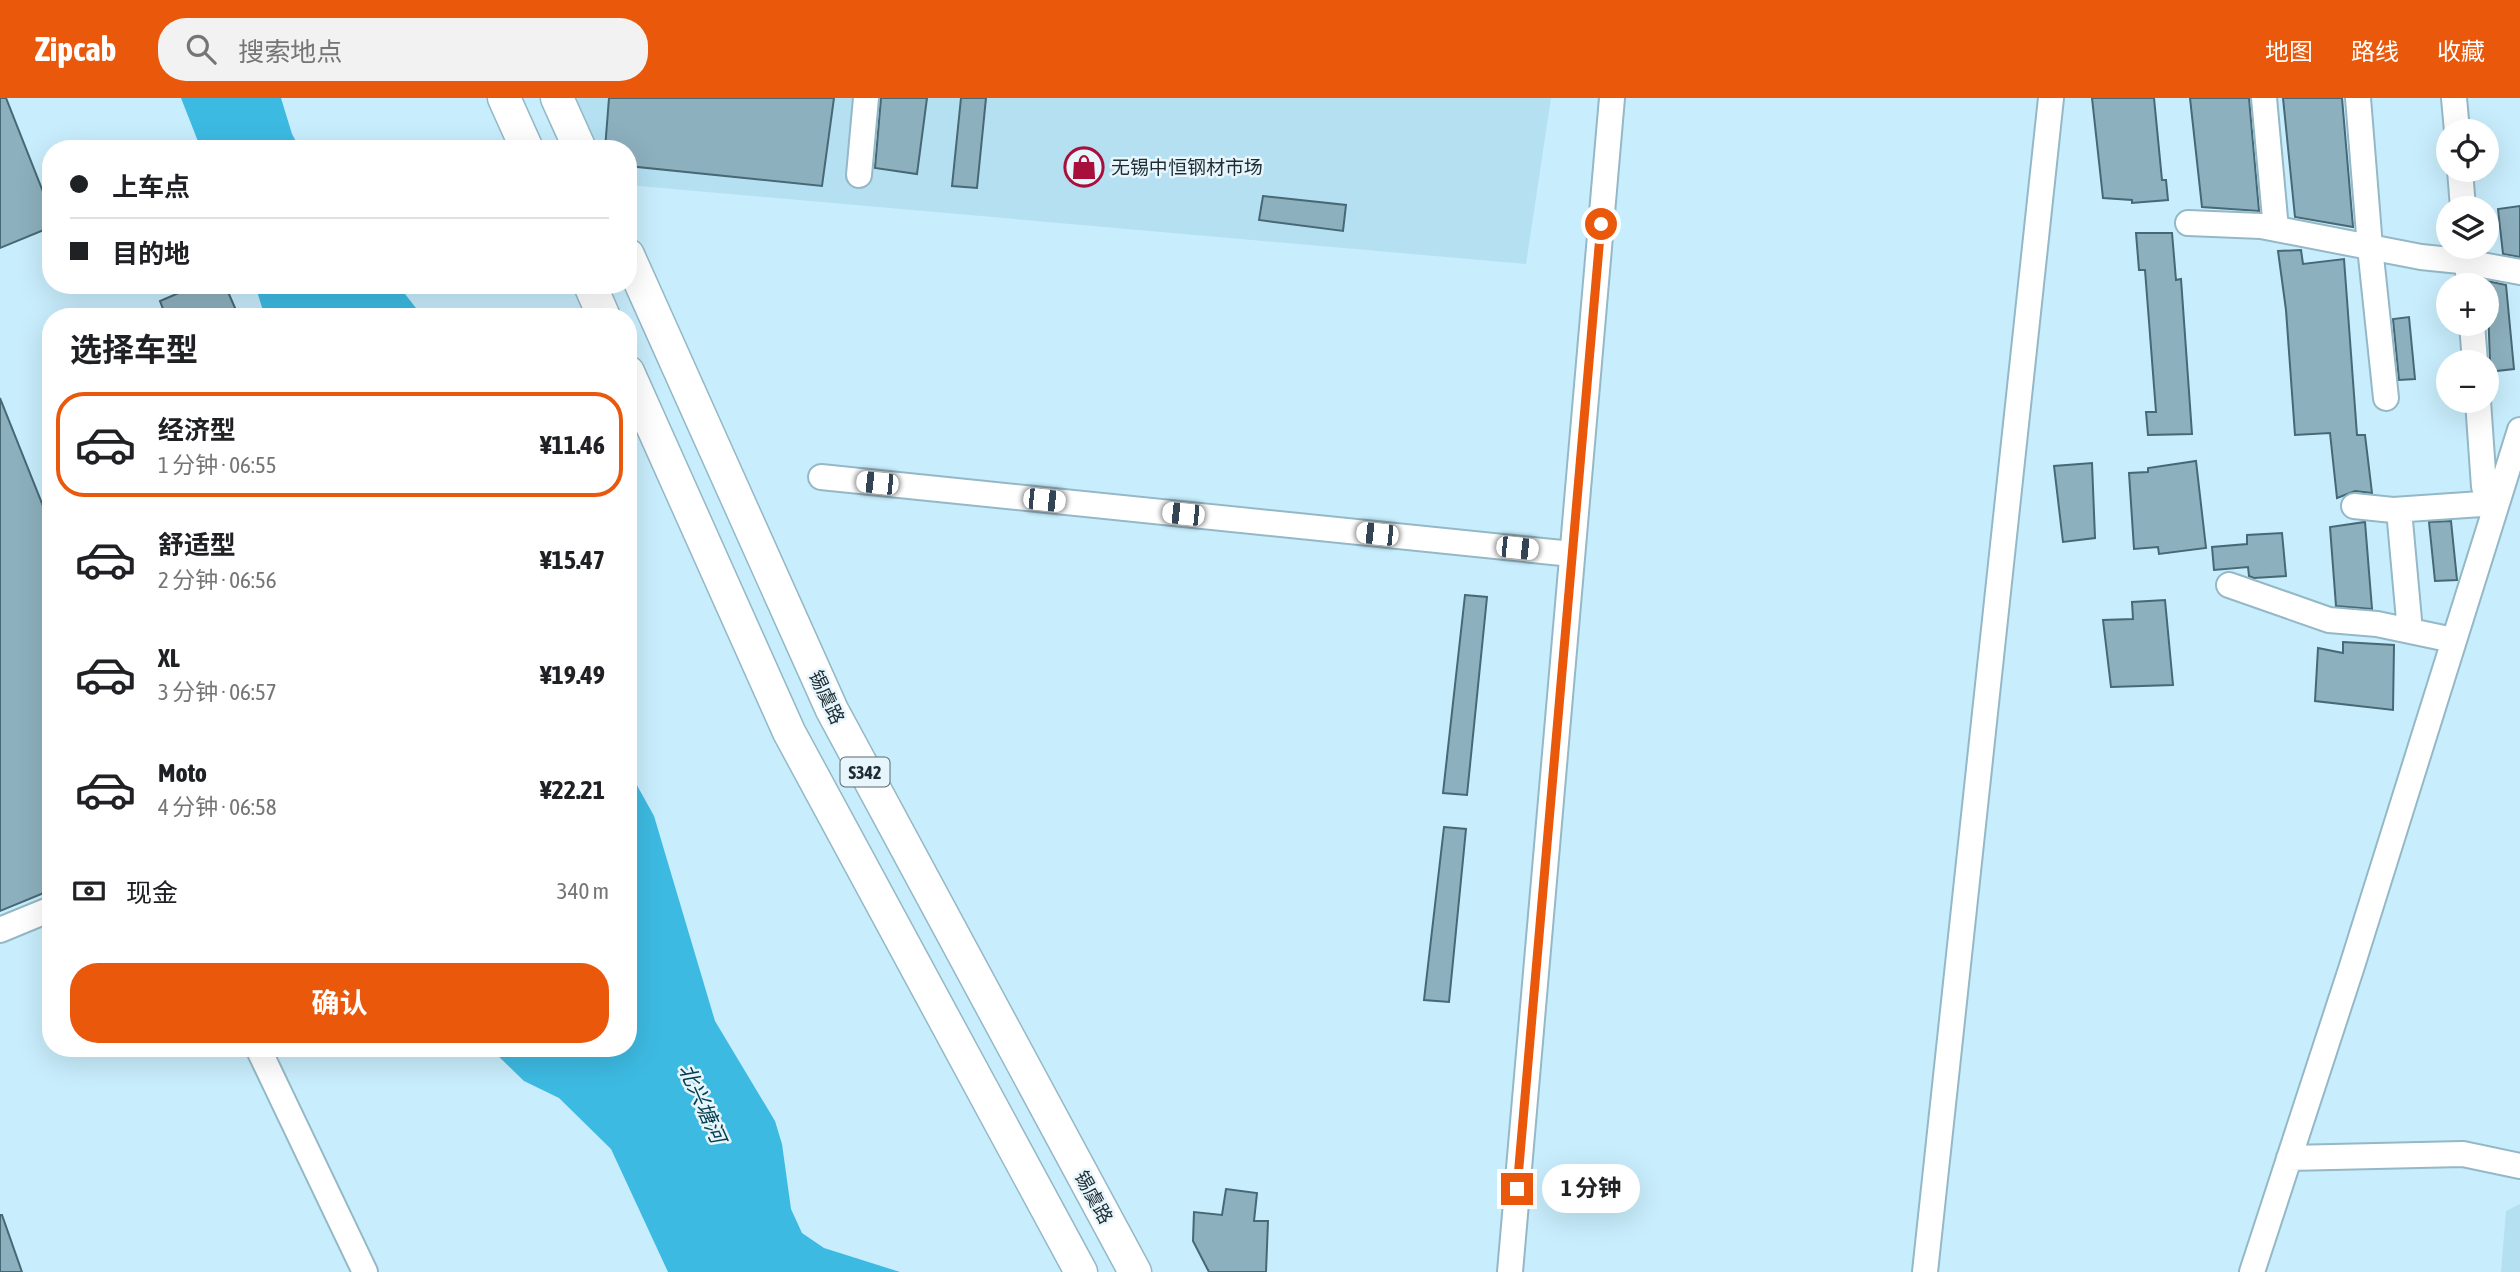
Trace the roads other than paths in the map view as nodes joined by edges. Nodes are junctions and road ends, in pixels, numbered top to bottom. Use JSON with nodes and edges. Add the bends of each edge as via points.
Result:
{"nodes":[{"id":1,"x":504,"y":98,"type":"edge"},
{"id":2,"x":557,"y":98,"type":"edge"},
{"id":3,"x":866,"y":98,"type":"edge"},
{"id":4,"x":1612,"y":98,"type":"edge"},
{"id":5,"x":2051,"y":98,"type":"edge"},
{"id":6,"x":2264,"y":98,"type":"edge"},
{"id":7,"x":2358,"y":98,"type":"edge"},
{"id":8,"x":2454,"y":98,"type":"edge"},
{"id":9,"x":2456,"y":119,"type":"edge"},
{"id":10,"x":523,"y":140,"type":"edge"},
{"id":11,"x":576,"y":140,"type":"edge"},
{"id":12,"x":859,"y":175,"type":"dead end"},
{"id":13,"x":2188,"y":223,"type":"dead end"},
{"id":14,"x":2276,"y":229,"type":"junction"},
{"id":15,"x":2370,"y":247,"type":"junction"},
{"id":16,"x":2468,"y":265,"type":"edge"},
{"id":17,"x":2520,"y":272,"type":"edge"},
{"id":18,"x":637,"y":275,"type":"edge"},
{"id":19,"x":637,"y":392,"type":"edge"},
{"id":20,"x":2386,"y":398,"type":"dead end"},
{"id":21,"x":2479,"y":413,"type":"edge"},
{"id":22,"x":2520,"y":430,"type":"edge"},
{"id":23,"x":821,"y":477,"type":"dead end"},
{"id":24,"x":2496,"y":503,"type":"junction"},
{"id":25,"x":2354,"y":506,"type":"dead end"},
{"id":26,"x":2399,"y":510,"type":"junction"},
{"id":27,"x":1572,"y":554,"type":"junction"},
{"id":28,"x":2230,"y":585,"type":"dead end"},
{"id":29,"x":2410,"y":631,"type":"junction"},
{"id":30,"x":2453,"y":639,"type":"junction"},
{"id":31,"x":42,"y":913,"type":"edge"},
{"id":32,"x":0,"y":930,"type":"edge"},
{"id":33,"x":262,"y":1057,"type":"edge"},
{"id":34,"x":2289,"y":1158,"type":"junction"},
{"id":35,"x":2520,"y":1166,"type":"edge"},
{"id":36,"x":365,"y":1272,"type":"edge"},
{"id":37,"x":1080,"y":1272,"type":"edge"},
{"id":38,"x":1135,"y":1272,"type":"edge"},
{"id":39,"x":1510,"y":1272,"type":"edge"},
{"id":40,"x":1925,"y":1272,"type":"edge"},
{"id":41,"x":2252,"y":1272,"type":"edge"}],
"edges":[{"from":1,"to":10,"type":"main road"},
{"from":2,"to":11,"type":"main road"},
{"from":3,"to":12,"type":"street"},
{"from":4,"to":27,"type":"street"},
{"from":5,"to":40,"type":"street"},
{"from":6,"to":14,"type":"street"},
{"from":7,"to":15,"type":"street"},
{"from":8,"to":9,"type":"street"},
{"from":13,"to":14,"type":"street"},
{"from":14,"to":15,"type":"street"},
{"from":15,"to":16,"type":"street"},
{"from":15,"to":20,"type":"street"},
{"from":16,"to":17,"type":"street"},
{"from":18,"to":38,"type":"main road","name":"锡虞路","number":"S342","via":[[832,710]]},
{"from":19,"to":37,"type":"main road","number":"S342","via":[[789,732]]},
{"from":21,"to":24,"type":"street","via":[[2484,487]]},
{"from":22,"to":24,"type":"street"},
{"from":23,"to":27,"type":"street"},
{"from":24,"to":26,"type":"street"},
{"from":24,"to":30,"type":"street"},
{"from":25,"to":26,"type":"street"},
{"from":26,"to":29,"type":"street"},
{"from":27,"to":39,"type":"street"},
{"from":28,"to":29,"type":"street","via":[[2329,620]]},
{"from":29,"to":30,"type":"street"},
{"from":30,"to":34,"type":"street"},
{"from":31,"to":32,"type":"street"},
{"from":33,"to":36,"type":"street"},
{"from":34,"to":35,"type":"street","via":[[2463,1154]]},
{"from":34,"to":41,"type":"street"}]}
